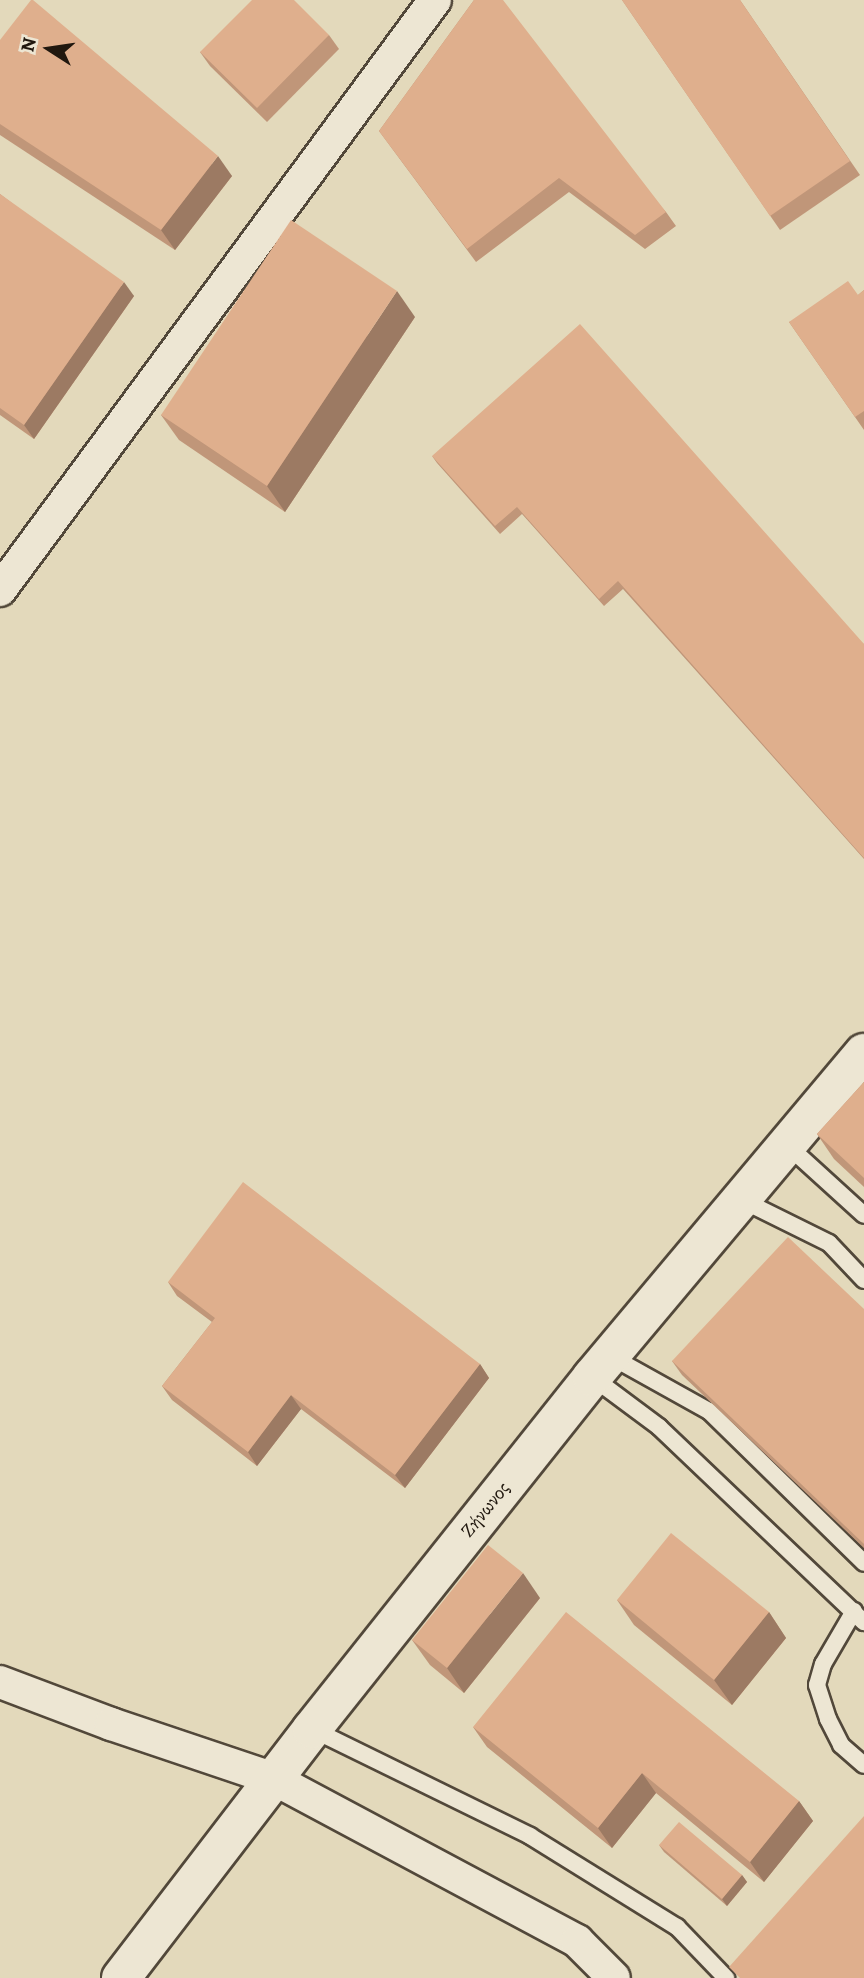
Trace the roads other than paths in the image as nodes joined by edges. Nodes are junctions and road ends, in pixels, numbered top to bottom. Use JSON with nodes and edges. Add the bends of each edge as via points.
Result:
{"nodes":[{"id":1,"x":435,"y":0,"type":"edge"},
{"id":2,"x":0,"y":590,"type":"edge"},
{"id":3,"x":864,"y":1053,"type":"edge"},
{"id":4,"x":786,"y":1144,"type":"junction"},
{"id":5,"x":741,"y":1200,"type":"junction"},
{"id":6,"x":864,"y":1215,"type":"edge"},
{"id":7,"x":864,"y":1280,"type":"edge"},
{"id":8,"x":601,"y":1367,"type":"junction"},
{"id":9,"x":864,"y":1563,"type":"edge"},
{"id":10,"x":859,"y":1617,"type":"edge"},
{"id":11,"x":0,"y":1682,"type":"edge"},
{"id":12,"x":312,"y":1729,"type":"junction"},
{"id":13,"x":864,"y":1765,"type":"edge"},
{"id":14,"x":274,"y":1779,"type":"junction"},
{"id":15,"x":121,"y":1978,"type":"edge"},
{"id":16,"x":614,"y":1978,"type":"edge"},
{"id":17,"x":726,"y":1978,"type":"edge"}],
"edges":[{"from":1,"to":2,"type":"street"},
{"from":3,"to":4,"type":"street","name":"Ζήνωνος"},
{"from":4,"to":5,"type":"street","name":"Ζήνωνος"},
{"from":4,"to":6,"type":"lane"},
{"from":5,"to":7,"type":"lane","via":[[829,1243]]},
{"from":5,"to":8,"type":"street","name":"Ζήνωνος"},
{"from":8,"to":9,"type":"lane","via":[[709,1411]]},
{"from":8,"to":10,"type":"lane"},
{"from":8,"to":12,"type":"street","name":"Ζήνωνος"},
{"from":10,"to":13,"type":"lane","via":[[823,1664],[817,1685],[841,1745]]},
{"from":11,"to":14,"type":"street"},
{"from":12,"to":14,"type":"street","name":"Ζήνωνος"},
{"from":12,"to":17,"type":"lane","via":[[530,1836],[677,1927]]},
{"from":14,"to":15,"type":"street","name":"Ζήνωνος"},
{"from":14,"to":16,"type":"street","via":[[577,1941]]}]}
